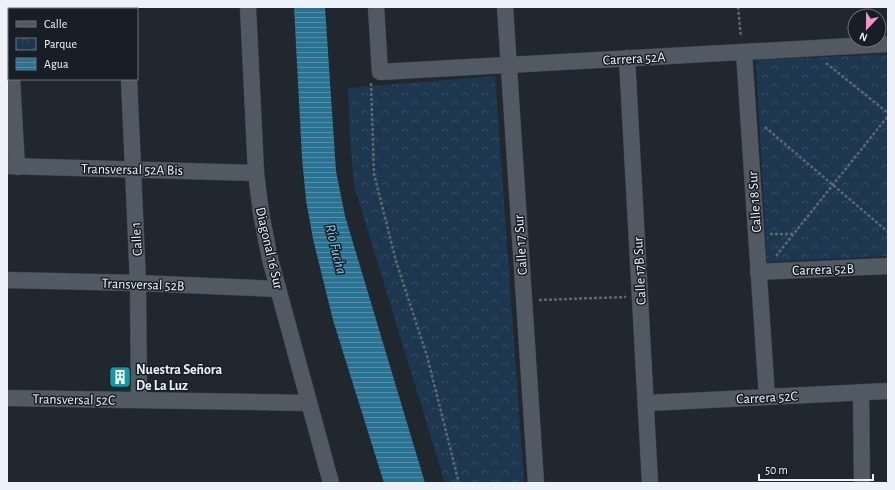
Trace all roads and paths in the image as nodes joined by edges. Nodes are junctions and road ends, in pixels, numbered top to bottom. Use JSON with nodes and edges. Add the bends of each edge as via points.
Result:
{"nodes":[{"id":1,"x":248,"y":7,"type":"edge"},
{"id":2,"x":376,"y":7,"type":"edge"},
{"id":3,"x":504,"y":7,"type":"edge"},
{"id":4,"x":738,"y":7,"type":"edge"},
{"id":5,"x":888,"y":44,"type":"edge"},
{"id":6,"x":744,"y":52,"type":"junction"},
{"id":7,"x":627,"y":58,"type":"junction"},
{"id":8,"x":826,"y":63,"type":"dead end"},
{"id":9,"x":508,"y":65,"type":"junction"},
{"id":10,"x":375,"y":75,"type":"junction"},
{"id":11,"x":12,"y":80,"type":"edge"},
{"id":12,"x":129,"y":80,"type":"edge"},
{"id":13,"x":888,"y":112,"type":"edge"},
{"id":14,"x":748,"y":113,"type":"junction"},
{"id":15,"x":888,"y":116,"type":"edge"},
{"id":16,"x":12,"y":166,"type":"edge"},
{"id":17,"x":133,"y":169,"type":"junction"},
{"id":18,"x":256,"y":173,"type":"junction"},
{"id":19,"x":833,"y":185,"type":"junction"},
{"id":20,"x":888,"y":232,"type":"edge"},
{"id":21,"x":756,"y":234,"type":"junction"},
{"id":22,"x":794,"y":234,"type":"junction"},
{"id":23,"x":888,"y":266,"type":"edge"},
{"id":24,"x":761,"y":272,"type":"junction"},
{"id":25,"x":7,"y":280,"type":"edge"},
{"id":26,"x":138,"y":283,"type":"junction"},
{"id":27,"x":278,"y":289,"type":"junction"},
{"id":28,"x":641,"y":296,"type":"junction"},
{"id":29,"x":524,"y":301,"type":"junction"},
{"id":30,"x":888,"y":391,"type":"edge"},
{"id":31,"x":861,"y":392,"type":"junction"},
{"id":32,"x":767,"y":397,"type":"junction"},
{"id":33,"x":7,"y":398,"type":"edge"},
{"id":34,"x":139,"y":400,"type":"junction"},
{"id":35,"x":309,"y":403,"type":"junction"},
{"id":36,"x":647,"y":403,"type":"junction"},
{"id":37,"x":331,"y":483,"type":"edge"},
{"id":38,"x":459,"y":483,"type":"edge"},
{"id":39,"x":536,"y":483,"type":"edge"},
{"id":40,"x":650,"y":483,"type":"edge"},
{"id":41,"x":862,"y":483,"type":"edge"}],
"edges":[{"from":1,"to":18,"type":"street","name":"Diagonal 16 Sur"},
{"from":2,"to":10,"type":"street"},
{"from":3,"to":9,"type":"street","name":"Calle 17 Sur"},
{"from":4,"to":6,"type":"path"},
{"from":5,"to":6,"type":"street","name":"Carrera 52A"},
{"from":6,"to":7,"type":"street","name":"Carrera 52A"},
{"from":6,"to":14,"type":"street","name":"Calle 18 Sur"},
{"from":7,"to":9,"type":"street","name":"Carrera 52A"},
{"from":7,"to":28,"type":"street","name":"Calle 17B Sur"},
{"from":8,"to":13,"type":"path"},
{"from":9,"to":10,"type":"street","name":"Carrera 52A"},
{"from":9,"to":29,"type":"street","name":"Calle 17 Sur"},
{"from":10,"to":38,"type":"path","via":[[374,174],[396,260],[427,356]]},
{"from":11,"to":16,"type":"street"},
{"from":12,"to":17,"type":"street","name":"Calle 1"},
{"from":14,"to":19,"type":"path"},
{"from":14,"to":21,"type":"street","name":"Calle 18 Sur"},
{"from":15,"to":19,"type":"path"},
{"from":16,"to":17,"type":"street","name":"Transversal 52A Bis"},
{"from":17,"to":18,"type":"street","name":"Transversal 52A Bis"},
{"from":17,"to":26,"type":"street","name":"Calle 1"},
{"from":18,"to":27,"type":"street","name":"Diagonal 16 Sur","via":[[263,226]]},
{"from":19,"to":20,"type":"path"},
{"from":19,"to":22,"type":"path"},
{"from":21,"to":22,"type":"path"},
{"from":21,"to":24,"type":"street","name":"Calle 18 Sur"},
{"from":22,"to":24,"type":"path"},
{"from":23,"to":24,"type":"street","name":"Carrera 52B"},
{"from":24,"to":32,"type":"street","name":"Calle 18 Sur"},
{"from":25,"to":26,"type":"street","name":"Transversal 52B"},
{"from":26,"to":27,"type":"street","name":"Transversal 52B"},
{"from":26,"to":34,"type":"street","name":"Calle 1"},
{"from":27,"to":35,"type":"street","name":"Diagonal 16 Sur"},
{"from":28,"to":29,"type":"path"},
{"from":28,"to":36,"type":"street","name":"Calle 17B Sur"},
{"from":29,"to":39,"type":"street","name":"Calle 17 Sur"},
{"from":30,"to":31,"type":"street","name":"Carrera 52C"},
{"from":31,"to":32,"type":"street","name":"Carrera 52C"},
{"from":31,"to":41,"type":"street"},
{"from":32,"to":36,"type":"street","name":"Carrera 52C"},
{"from":33,"to":34,"type":"street","name":"Transversal 52C"},
{"from":34,"to":35,"type":"street","name":"Transversal 52C"},
{"from":35,"to":37,"type":"street","name":"Diagonal 16 Sur"},
{"from":36,"to":40,"type":"street","name":"Calle 17B Sur"}]}
